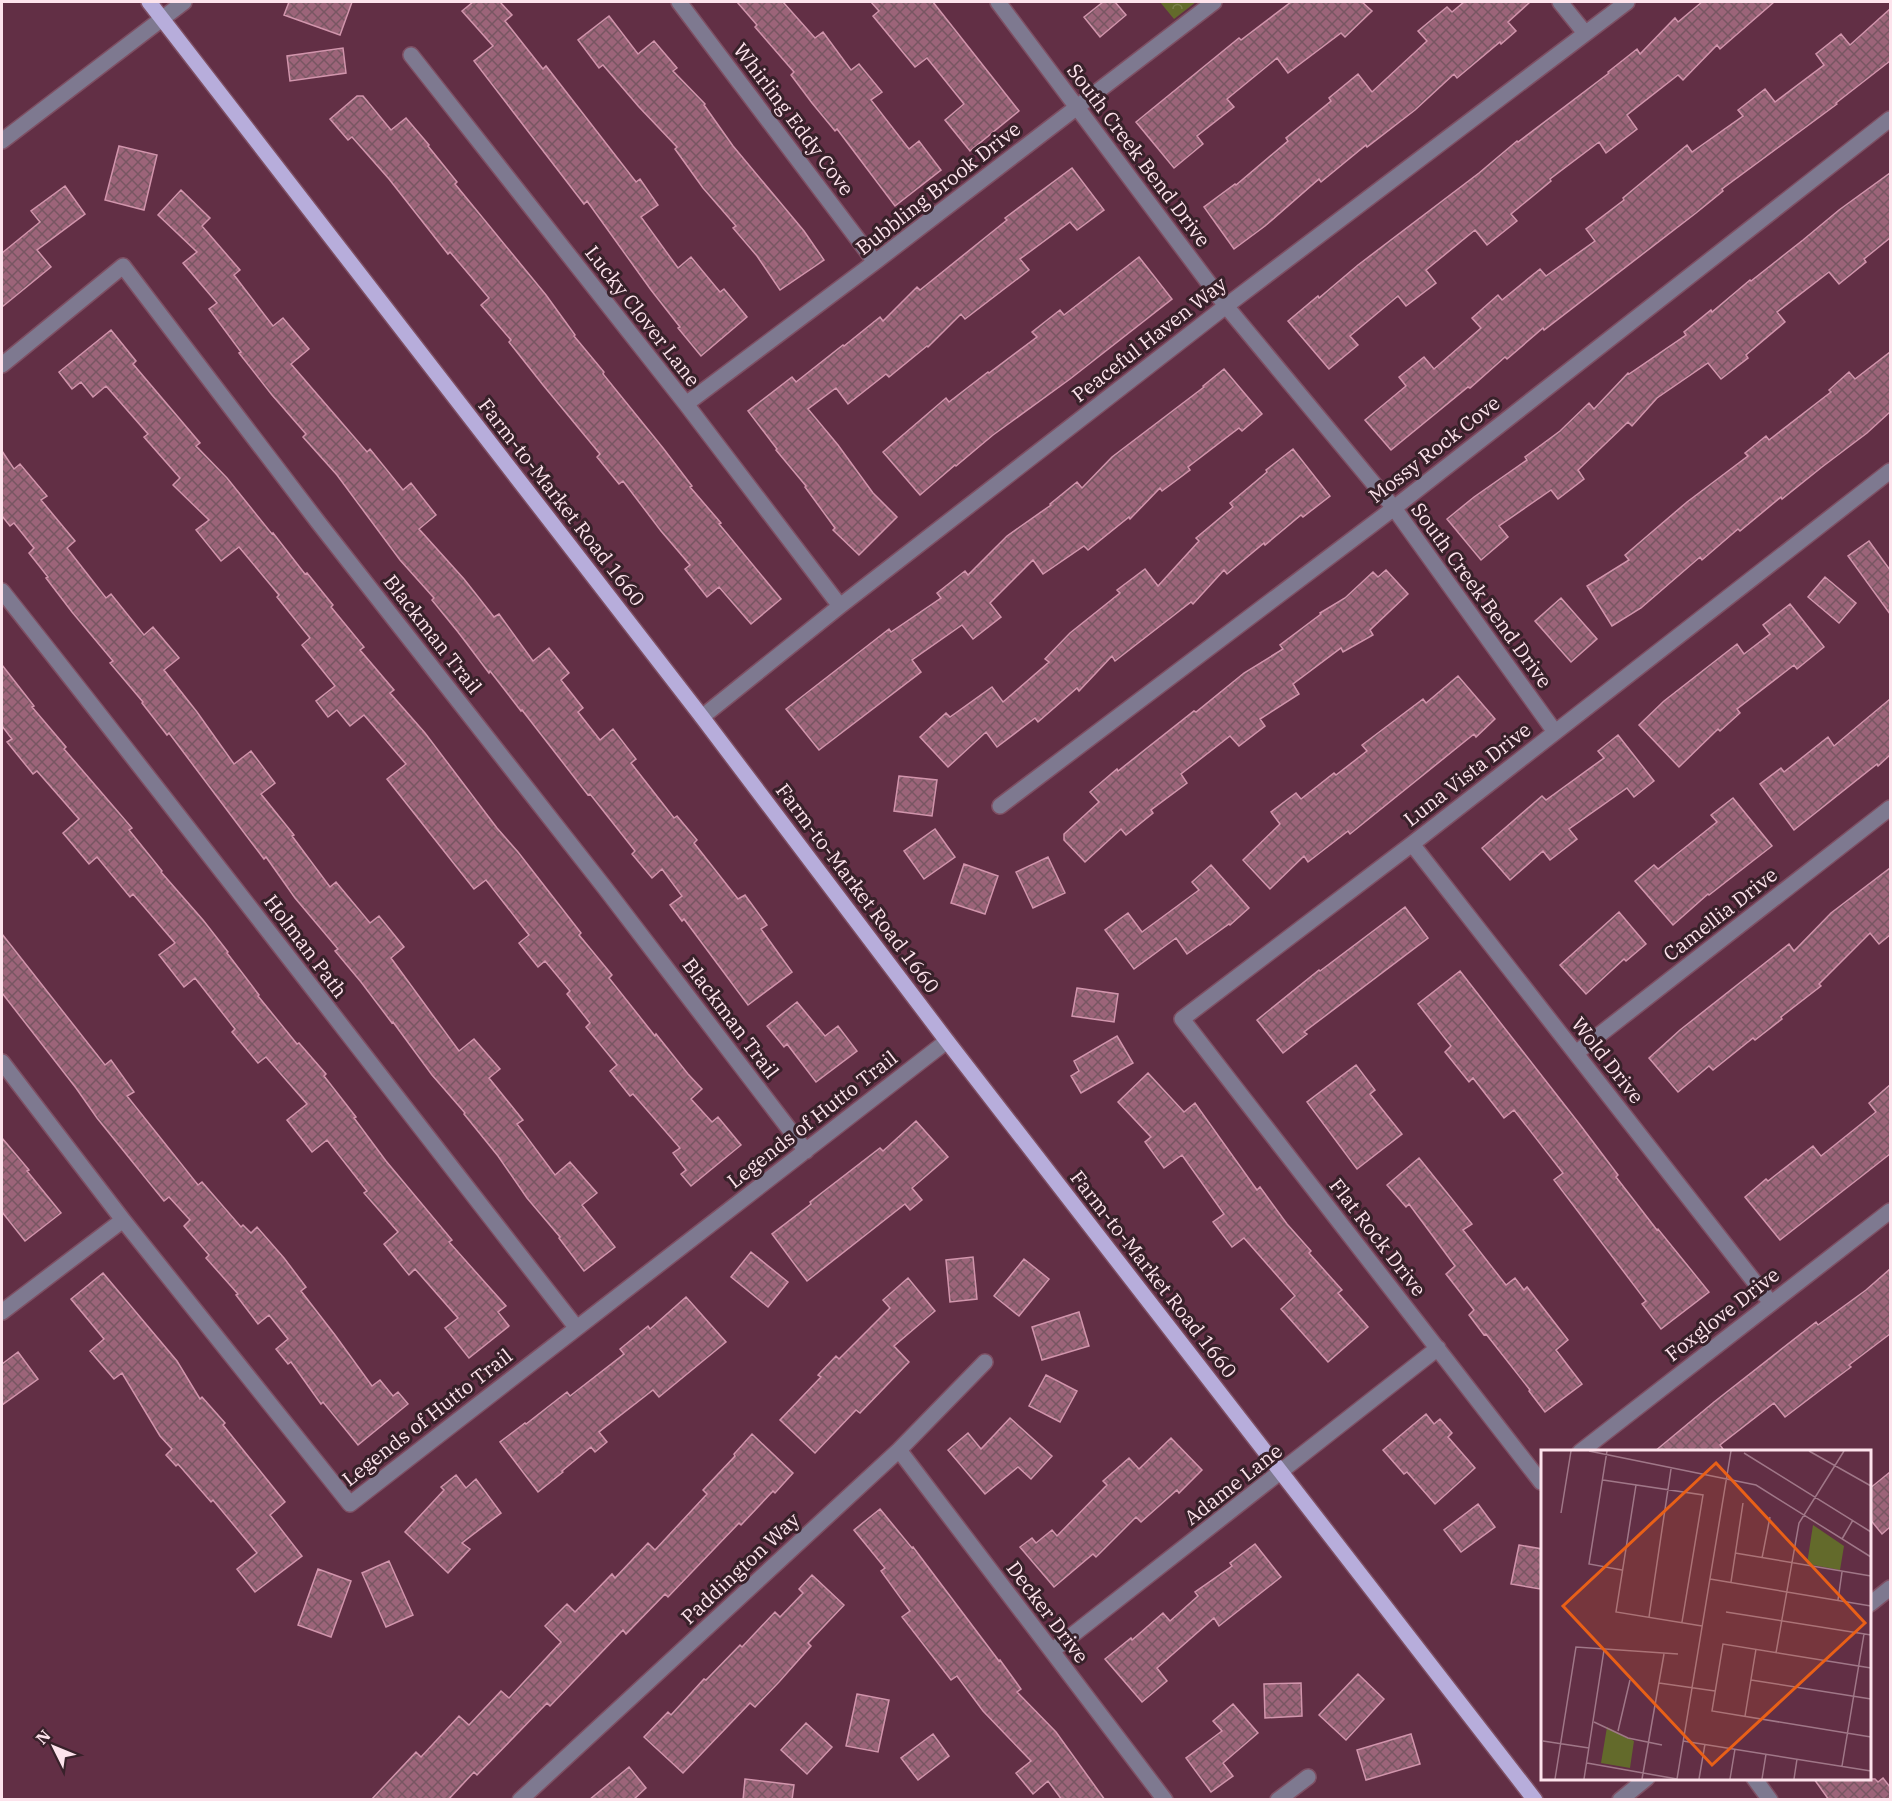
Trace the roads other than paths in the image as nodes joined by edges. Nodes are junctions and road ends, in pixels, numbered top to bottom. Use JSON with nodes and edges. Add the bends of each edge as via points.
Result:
{"nodes":[{"id":1,"x":149,"y":2,"type":"edge"},
{"id":2,"x":184,"y":2,"type":"edge"},
{"id":3,"x":679,"y":2,"type":"edge"},
{"id":4,"x":998,"y":2,"type":"edge"},
{"id":5,"x":1214,"y":2,"type":"edge"},
{"id":6,"x":1560,"y":2,"type":"edge"},
{"id":7,"x":1627,"y":2,"type":"edge"},
{"id":8,"x":162,"y":19,"type":"junction"},
{"id":9,"x":1585,"y":33,"type":"junction"},
{"id":10,"x":411,"y":55,"type":"dead end"},
{"id":11,"x":1077,"y":107,"type":"junction"},
{"id":12,"x":1890,"y":119,"type":"edge"},
{"id":13,"x":2,"y":141,"type":"edge"},
{"id":14,"x":875,"y":262,"type":"junction"},
{"id":15,"x":1226,"y":306,"type":"junction"},
{"id":16,"x":2,"y":365,"type":"edge"},
{"id":17,"x":686,"y":405,"type":"junction"},
{"id":18,"x":1890,"y":471,"type":"edge"},
{"id":19,"x":1394,"y":508,"type":"junction"},
{"id":20,"x":2,"y":591,"type":"edge"},
{"id":21,"x":840,"y":606,"type":"junction"},
{"id":22,"x":702,"y":717,"type":"junction"},
{"id":23,"x":1555,"y":732,"type":"junction"},
{"id":24,"x":1000,"y":806,"type":"dead end"},
{"id":25,"x":1890,"y":808,"type":"edge"},
{"id":26,"x":1412,"y":843,"type":"junction"},
{"id":27,"x":1182,"y":1019,"type":"joint"},
{"id":28,"x":947,"y":1041,"type":"junction"},
{"id":29,"x":1576,"y":1053,"type":"junction"},
{"id":30,"x":2,"y":1062,"type":"edge"},
{"id":31,"x":806,"y":1151,"type":"junction"},
{"id":32,"x":1890,"y":1211,"type":"edge"},
{"id":33,"x":123,"y":1220,"type":"junction"},
{"id":34,"x":1771,"y":1303,"type":"junction"},
{"id":35,"x":2,"y":1312,"type":"edge"},
{"id":36,"x":576,"y":1327,"type":"junction"},
{"id":37,"x":1438,"y":1348,"type":"junction"},
{"id":38,"x":985,"y":1362,"type":"dead end"},
{"id":39,"x":899,"y":1450,"type":"junction"},
{"id":40,"x":1583,"y":1450,"type":"edge"},
{"id":41,"x":1282,"y":1472,"type":"junction"},
{"id":42,"x":1541,"y":1480,"type":"edge"},
{"id":43,"x":1890,"y":1588,"type":"edge"},
{"id":44,"x":1871,"y":1602,"type":"edge"},
{"id":45,"x":1052,"y":1652,"type":"junction"},
{"id":46,"x":1308,"y":1777,"type":"dead end"},
{"id":47,"x":1646,"y":1780,"type":"edge"},
{"id":48,"x":1755,"y":1780,"type":"edge"},
{"id":49,"x":520,"y":1800,"type":"edge"},
{"id":50,"x":1165,"y":1800,"type":"edge"},
{"id":51,"x":1278,"y":1800,"type":"edge"},
{"id":52,"x":1535,"y":1800,"type":"edge"},
{"id":53,"x":1620,"y":1800,"type":"edge"},
{"id":54,"x":1770,"y":1800,"type":"edge"}],
"edges":[{"from":1,"to":8,"type":"main road","name":"Farm-to-Market Road 1660"},
{"from":2,"to":8,"type":"street"},
{"from":3,"to":14,"type":"street","name":"Whirling Eddy Cove"},
{"from":4,"to":11,"type":"street","name":"South Creek Bend Drive"},
{"from":5,"to":11,"type":"street","name":"Bubbling Brook Drive"},
{"from":6,"to":9,"type":"street"},
{"from":7,"to":9,"type":"street","name":"Peaceful Haven Way"},
{"from":8,"to":13,"type":"street"},
{"from":8,"to":22,"type":"main road","name":"Farm-to-Market Road 1660"},
{"from":9,"to":15,"type":"street","name":"Peaceful Haven Way"},
{"from":10,"to":17,"type":"street","name":"Lucky Clover Lane"},
{"from":11,"to":14,"type":"street","name":"Bubbling Brook Drive"},
{"from":11,"to":15,"type":"street","name":"South Creek Bend Drive"},
{"from":12,"to":19,"type":"street","name":"Mossy Rock Cove"},
{"from":14,"to":17,"type":"street","name":"Bubbling Brook Drive"},
{"from":15,"to":19,"type":"street","name":"South Creek Bend Drive"},
{"from":15,"to":21,"type":"street","name":"Peaceful Haven Way"},
{"from":16,"to":31,"type":"street","name":"Blackman Trail","via":[[123,266]]},
{"from":17,"to":21,"type":"street","name":"Lucky Clover Lane"},
{"from":18,"to":23,"type":"street","name":"Luna Vista Drive"},
{"from":19,"to":23,"type":"street","name":"South Creek Bend Drive"},
{"from":19,"to":24,"type":"street","name":"Mossy Rock Cove"},
{"from":20,"to":36,"type":"street","name":"Holman Path"},
{"from":21,"to":22,"type":"street","name":"Peaceful Haven Way"},
{"from":22,"to":28,"type":"main road","name":"Farm-to-Market Road 1660"},
{"from":23,"to":26,"type":"street","name":"Luna Vista Drive"},
{"from":25,"to":29,"type":"street","name":"Camellia Drive"},
{"from":26,"to":27,"type":"street","name":"Luna Vista Drive"},
{"from":26,"to":29,"type":"street","name":"Wold Drive"},
{"from":27,"to":37,"type":"street","name":"Flat Rock Drive"},
{"from":28,"to":31,"type":"street","name":"Legends of Hutto Trail"},
{"from":28,"to":41,"type":"main road","name":"Farm-to-Market Road 1660"},
{"from":29,"to":34,"type":"street","name":"Wold Drive"},
{"from":30,"to":33,"type":"street","name":"Legends of Hutto Trail"},
{"from":31,"to":36,"type":"street","name":"Legends of Hutto Trail"},
{"from":32,"to":34,"type":"street","name":"Foxglove Drive"},
{"from":33,"to":35,"type":"street"},
{"from":33,"to":36,"type":"street","name":"Legends of Hutto Trail","via":[[350,1504]]},
{"from":34,"to":40,"type":"street","name":"Foxglove Drive"},
{"from":37,"to":41,"type":"street","name":"Adame Lane"},
{"from":37,"to":42,"type":"street","name":"Flat Rock Drive"},
{"from":38,"to":39,"type":"street","name":"Paddington Way"},
{"from":39,"to":45,"type":"street","name":"Decker Drive"},
{"from":39,"to":49,"type":"street","name":"Paddington Way"},
{"from":41,"to":45,"type":"street","name":"Adame Lane"},
{"from":41,"to":52,"type":"main road","name":"Farm-to-Market Road 1660"},
{"from":43,"to":44,"type":"street"},
{"from":45,"to":50,"type":"street","name":"Decker Drive"},
{"from":46,"to":51,"type":"street"},
{"from":47,"to":53,"type":"street"},
{"from":48,"to":54,"type":"street"}]}
